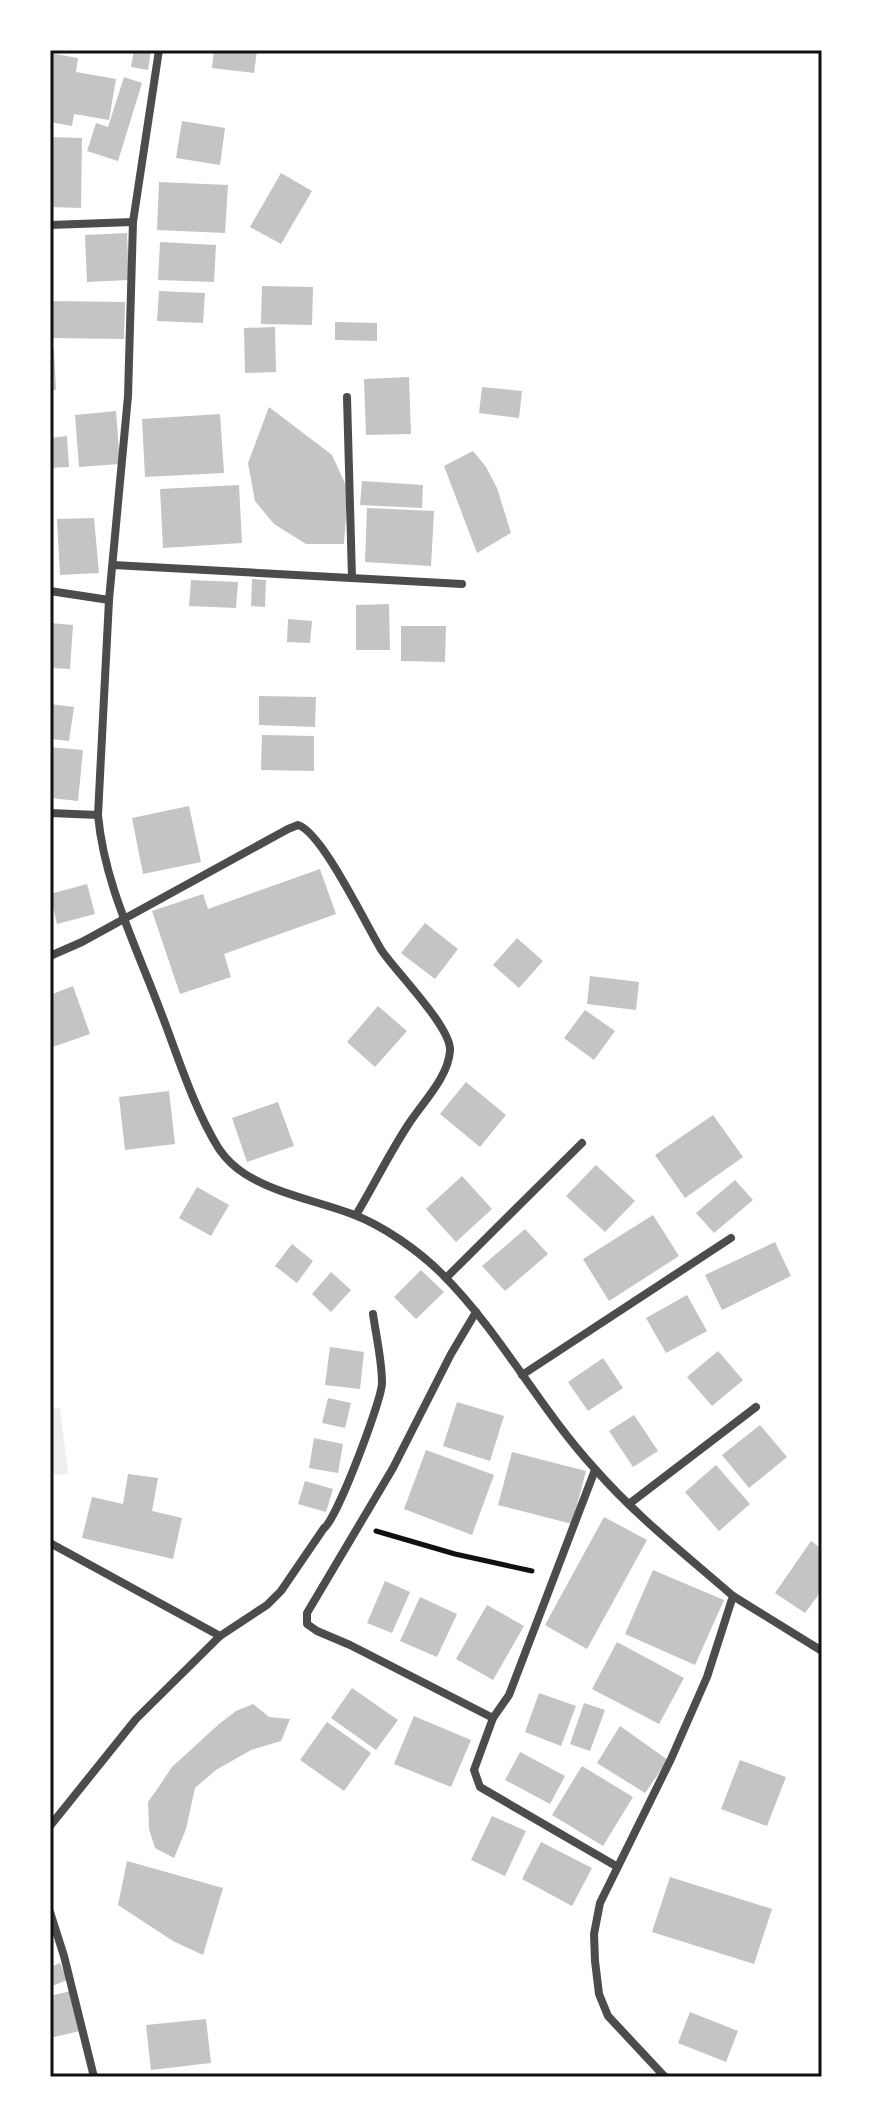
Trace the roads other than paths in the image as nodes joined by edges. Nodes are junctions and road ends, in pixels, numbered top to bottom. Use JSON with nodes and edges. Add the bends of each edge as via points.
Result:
{"nodes":[{"id":1,"x":159,"y":50,"type":"edge"},
{"id":2,"x":133,"y":222,"type":"junction"},
{"id":3,"x":50,"y":225,"type":"edge"},
{"id":4,"x":347,"y":397,"type":"dead end"},
{"id":5,"x":113,"y":565,"type":"junction"},
{"id":6,"x":352,"y":578,"type":"junction"},
{"id":7,"x":462,"y":584,"type":"dead end"},
{"id":8,"x":50,"y":591,"type":"edge"},
{"id":9,"x":109,"y":600,"type":"junction"},
{"id":10,"x":50,"y":813,"type":"edge"},
{"id":11,"x":98,"y":815,"type":"junction"},
{"id":12,"x":125,"y":918,"type":"junction"},
{"id":13,"x":50,"y":956,"type":"edge"},
{"id":14,"x":582,"y":1143,"type":"dead end"},
{"id":15,"x":356,"y":1215,"type":"junction"},
{"id":16,"x":731,"y":1238,"type":"dead end"},
{"id":17,"x":446,"y":1278,"type":"junction"},
{"id":18,"x":476,"y":1312,"type":"junction"},
{"id":19,"x":373,"y":1314,"type":"dead end"},
{"id":20,"x":522,"y":1375,"type":"junction"},
{"id":21,"x":756,"y":1407,"type":"dead end"},
{"id":22,"x":595,"y":1470,"type":"junction"},
{"id":23,"x":629,"y":1504,"type":"junction"},
{"id":24,"x":50,"y":1543,"type":"edge"},
{"id":25,"x":733,"y":1596,"type":"junction"},
{"id":26,"x":220,"y":1636,"type":"junction"},
{"id":27,"x":822,"y":1651,"type":"edge"},
{"id":28,"x":493,"y":1718,"type":"junction"},
{"id":29,"x":50,"y":1826,"type":"edge"},
{"id":30,"x":616,"y":1866,"type":"junction"},
{"id":31,"x":50,"y":1912,"type":"edge"},
{"id":32,"x":94,"y":2077,"type":"edge"},
{"id":33,"x":665,"y":2077,"type":"edge"}],
"edges":[{"from":1,"to":2,"type":"street"},
{"from":2,"to":3,"type":"street"},
{"from":2,"to":5,"type":"street","via":[[128,396]]},
{"from":4,"to":6,"type":"street"},
{"from":5,"to":6,"type":"street"},
{"from":5,"to":9,"type":"street"},
{"from":6,"to":7,"type":"street"},
{"from":8,"to":9,"type":"street"},
{"from":9,"to":11,"type":"street"},
{"from":10,"to":11,"type":"street"},
{"from":11,"to":12,"type":"street","via":[[107,868]]},
{"from":12,"to":13,"type":"street"},
{"from":12,"to":15,"type":"street","via":[[192,1091],[228,1161],[259,1182]]},
{"from":12,"to":15,"type":"street","via":[[288,829],[308,829],[386,956],[449,1042],[443,1072]]},
{"from":14,"to":17,"type":"street"},
{"from":15,"to":17,"type":"street"},
{"from":16,"to":20,"type":"street"},
{"from":17,"to":18,"type":"street"},
{"from":18,"to":20,"type":"street"},
{"from":18,"to":28,"type":"street","via":[[307,1613],[307,1624]]},
{"from":19,"to":26,"type":"street","via":[[382,1385],[340,1505],[281,1591]]},
{"from":20,"to":22,"type":"street"},
{"from":21,"to":23,"type":"street"},
{"from":22,"to":23,"type":"street"},
{"from":22,"to":28,"type":"street","via":[[509,1695]]},
{"from":23,"to":25,"type":"street"},
{"from":24,"to":26,"type":"street"},
{"from":25,"to":27,"type":"street"},
{"from":25,"to":30,"type":"street","via":[[707,1677]]},
{"from":26,"to":29,"type":"street","via":[[136,1719]]},
{"from":28,"to":30,"type":"street","via":[[474,1770],[480,1787]]},
{"from":30,"to":33,"type":"street","via":[[596,1915],[599,1994],[608,2016]]},
{"from":31,"to":32,"type":"street"}]}
